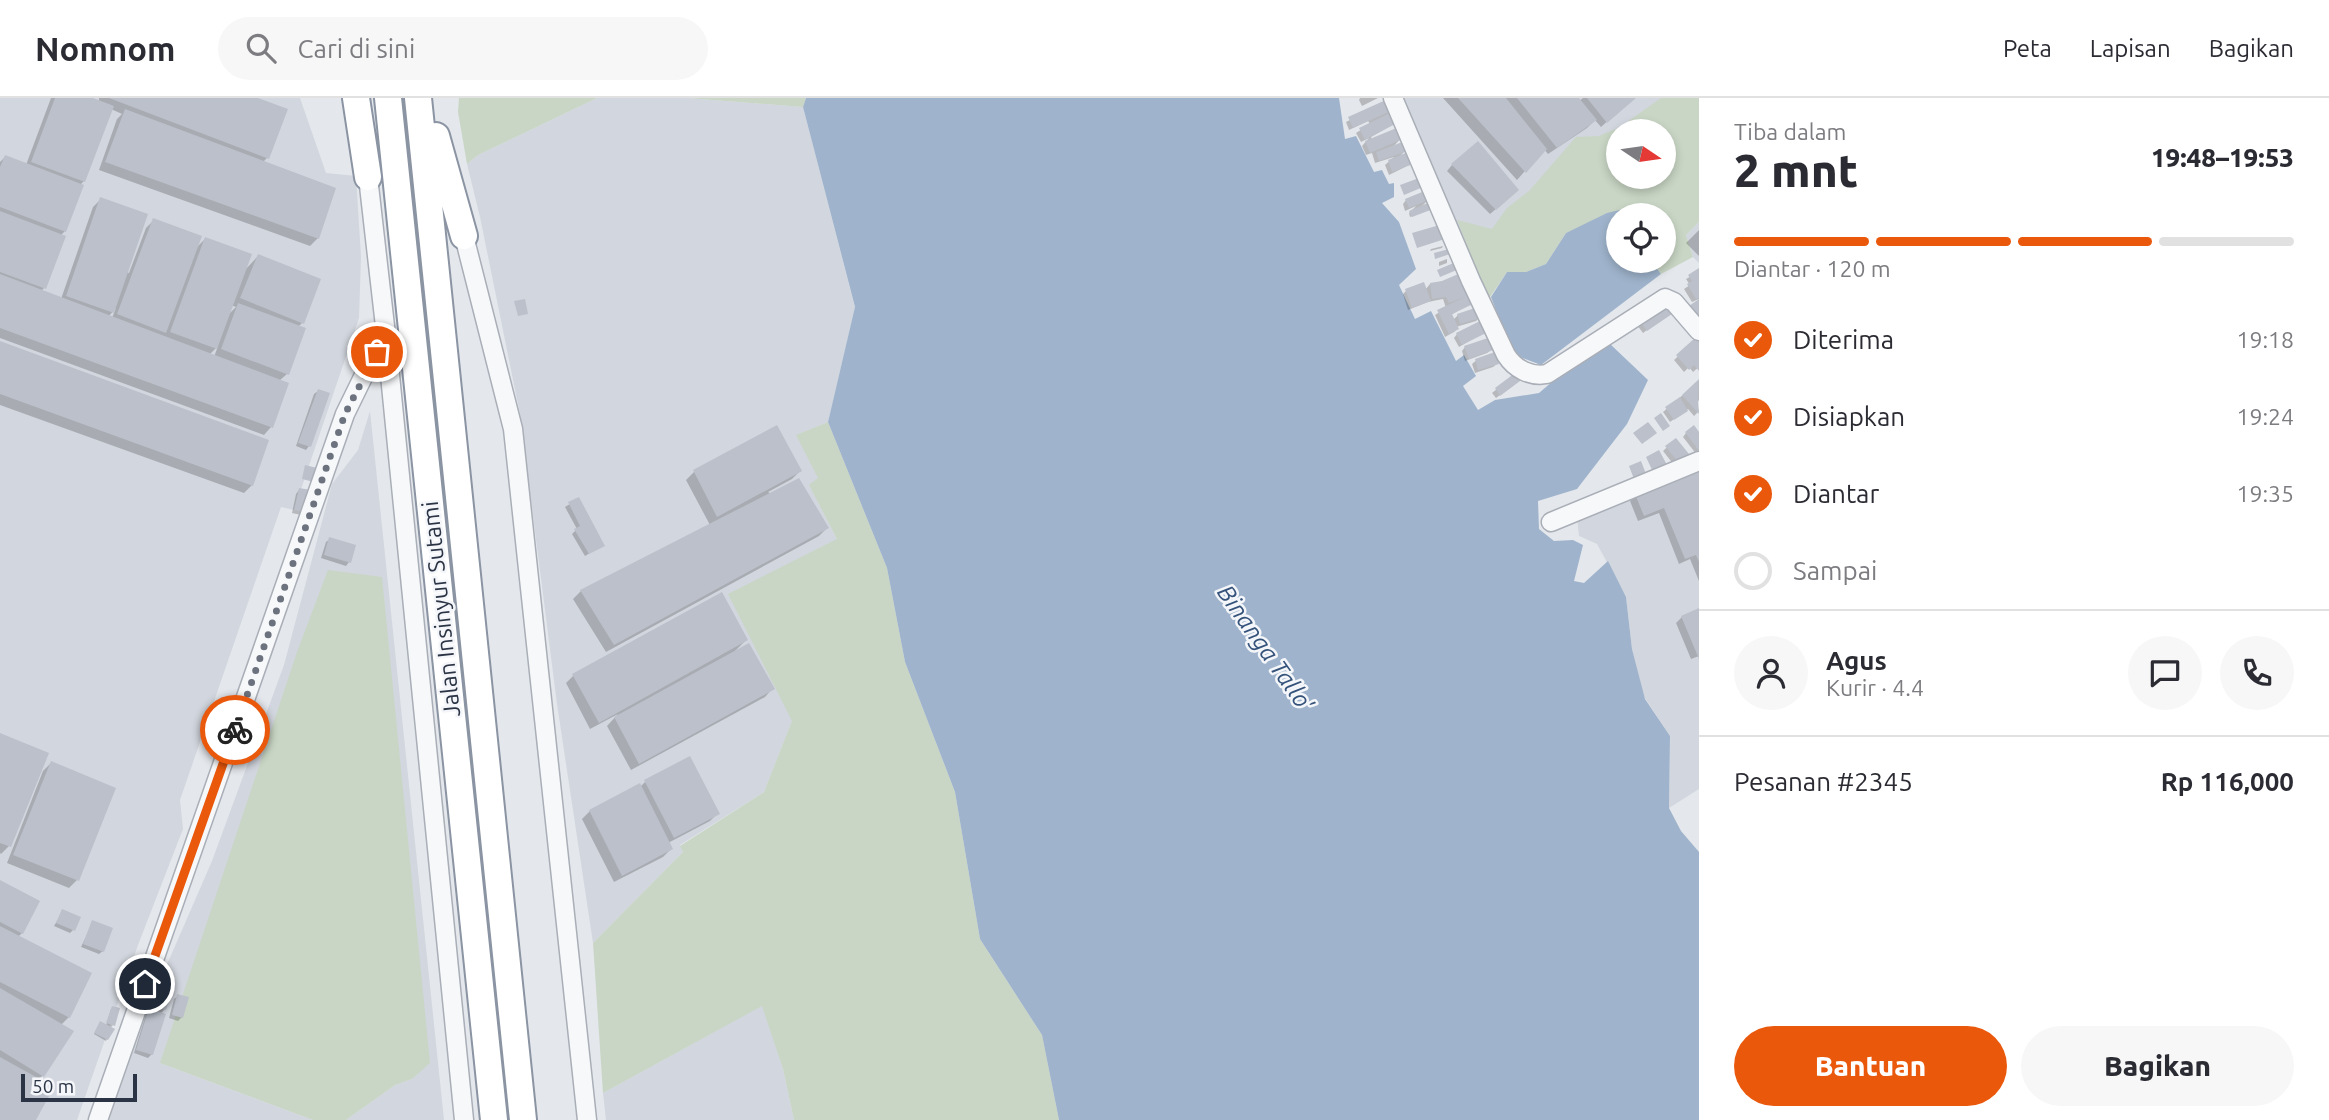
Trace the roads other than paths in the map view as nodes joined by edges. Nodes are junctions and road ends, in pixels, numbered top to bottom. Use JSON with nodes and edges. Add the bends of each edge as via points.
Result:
{"nodes":[{"id":1,"x":356,"y":98,"type":"edge"},
{"id":2,"x":388,"y":98,"type":"edge"},
{"id":3,"x":421,"y":98,"type":"edge"},
{"id":4,"x":1393,"y":98,"type":"edge"},
{"id":5,"x":368,"y":177,"type":"joint"},
{"id":6,"x":464,"y":236,"type":"joint"},
{"id":7,"x":1699,"y":331,"type":"edge"},
{"id":8,"x":386,"y":335,"type":"junction"},
{"id":9,"x":1699,"y":461,"type":"edge"},
{"id":10,"x":1551,"y":522,"type":"dead end"},
{"id":11,"x":98,"y":1120,"type":"edge"},
{"id":12,"x":464,"y":1120,"type":"edge"},
{"id":13,"x":494,"y":1120,"type":"edge"},
{"id":14,"x":523,"y":1120,"type":"edge"},
{"id":15,"x":587,"y":1120,"type":"edge"}],
"edges":[{"from":1,"to":5,"type":"highway"},
{"from":2,"to":13,"type":"highway","name":"Jalan Insinyur Sutami"},
{"from":3,"to":6,"type":"highway"},
{"from":3,"to":14,"type":"highway","name":"Jalan Insinyur Sutami"},
{"from":4,"to":7,"type":"street","via":[[1471,281],[1513,364],[1528,374],[1547,374],[1665,298]]},
{"from":5,"to":8,"type":"street"},
{"from":6,"to":15,"type":"street","via":[[513,429]]},
{"from":8,"to":11,"type":"street","via":[[345,414]]},
{"from":8,"to":12,"type":"street"},
{"from":9,"to":10,"type":"street"}]}
